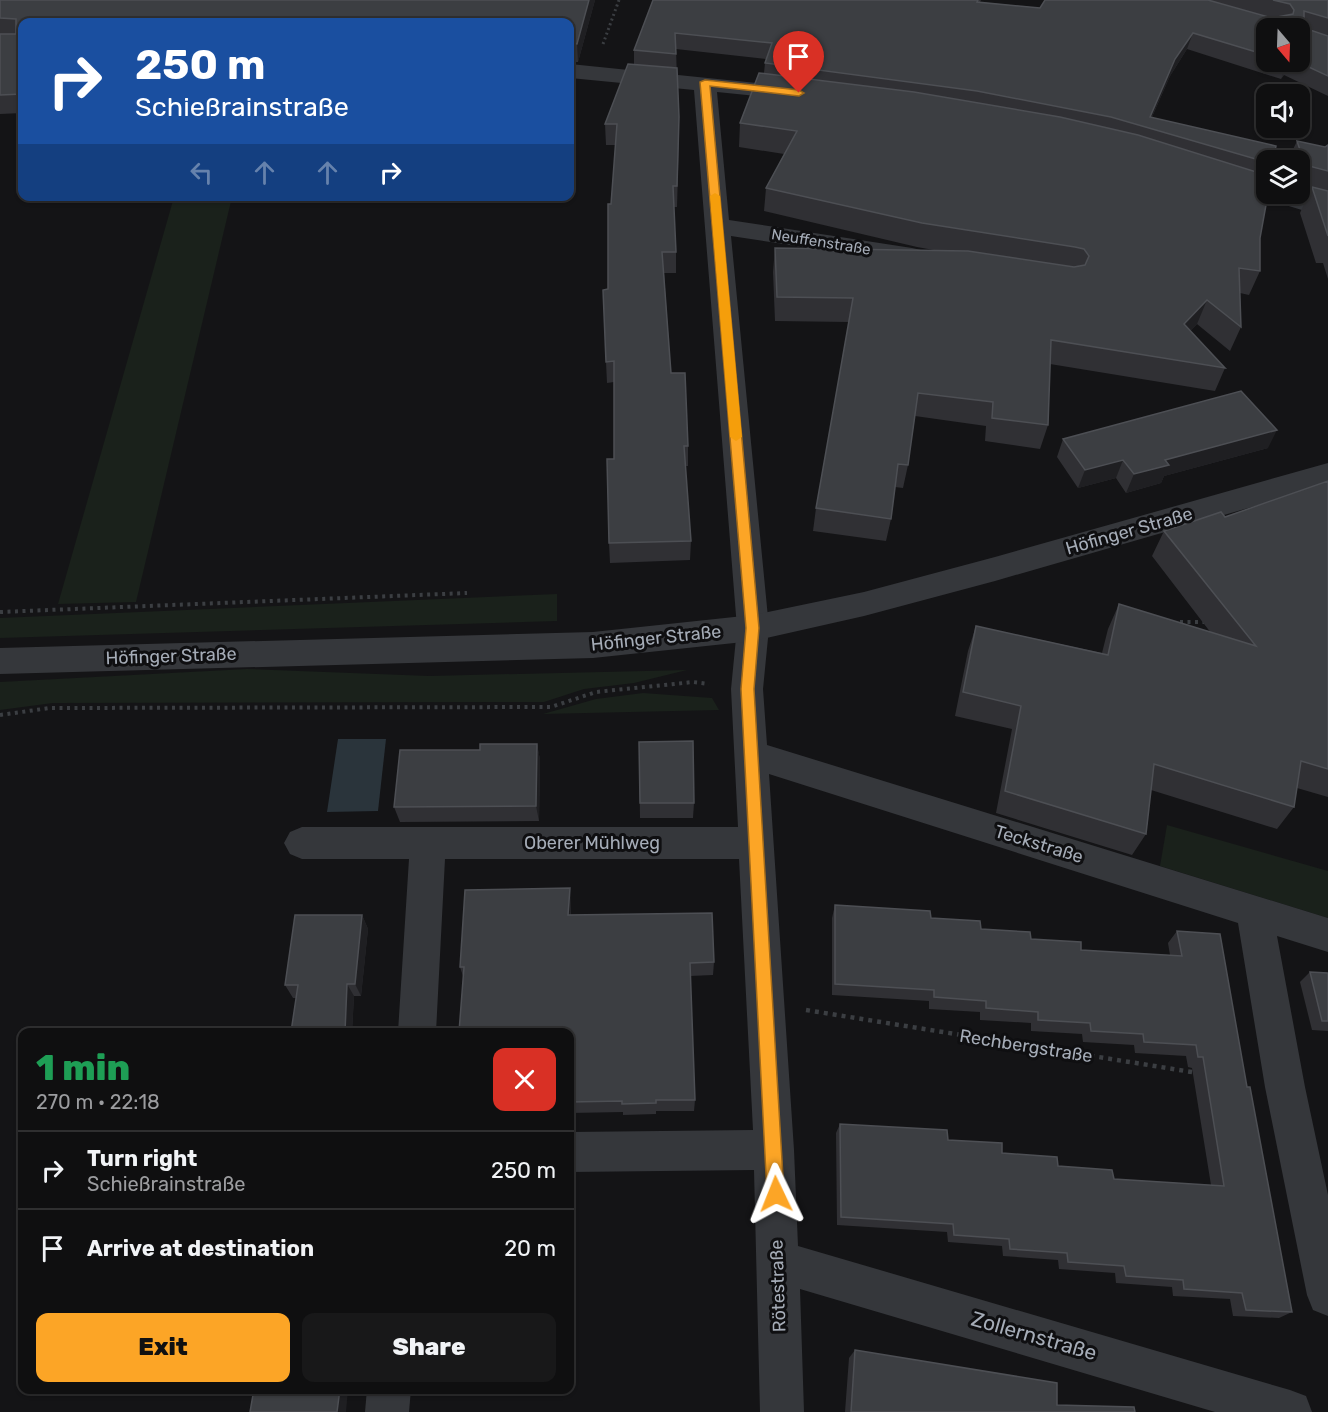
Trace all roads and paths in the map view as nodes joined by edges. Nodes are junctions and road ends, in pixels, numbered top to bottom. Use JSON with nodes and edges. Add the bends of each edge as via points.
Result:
{"nodes":[{"id":1,"x":619,"y":0,"type":"edge"},
{"id":2,"x":581,"y":72,"type":"edge"},
{"id":3,"x":705,"y":82,"type":"junction"},
{"id":4,"x":823,"y":96,"type":"edge"},
{"id":5,"x":1309,"y":204,"type":"edge"},
{"id":6,"x":1328,"y":210,"type":"edge"},
{"id":7,"x":718,"y":226,"type":"junction"},
{"id":8,"x":939,"y":261,"type":"edge"},
{"id":9,"x":1328,"y":474,"type":"edge"},
{"id":10,"x":467,"y":593,"type":"dead end"},
{"id":11,"x":0,"y":612,"type":"edge"},
{"id":12,"x":1180,"y":622,"type":"edge"},
{"id":13,"x":1210,"y":622,"type":"dead end"},
{"id":14,"x":753,"y":628,"type":"junction"},
{"id":15,"x":0,"y":661,"type":"edge"},
{"id":16,"x":747,"y":689,"type":"junction"},
{"id":17,"x":0,"y":716,"type":"edge"},
{"id":18,"x":750,"y":754,"type":"junction"},
{"id":19,"x":302,"y":843,"type":"dead end"},
{"id":20,"x":428,"y":843,"type":"junction"},
{"id":21,"x":756,"y":843,"type":"junction"},
{"id":22,"x":1254,"y":911,"type":"junction"},
{"id":23,"x":1328,"y":935,"type":"edge"},
{"id":24,"x":766,"y":1004,"type":"junction"},
{"id":25,"x":417,"y":1028,"type":"edge"},
{"id":26,"x":1203,"y":1074,"type":"edge"},
{"id":27,"x":774,"y":1150,"type":"junction"},
{"id":28,"x":574,"y":1152,"type":"edge"},
{"id":29,"x":778,"y":1261,"type":"junction"},
{"id":30,"x":1328,"y":1295,"type":"edge"},
{"id":31,"x":389,"y":1394,"type":"edge"},
{"id":32,"x":387,"y":1412,"type":"edge"},
{"id":33,"x":782,"y":1412,"type":"edge"},
{"id":34,"x":1290,"y":1412,"type":"edge"}],
"edges":[{"from":1,"to":2,"type":"path"},
{"from":2,"to":3,"type":"street"},
{"from":3,"to":4,"type":"street"},
{"from":3,"to":7,"type":"street","name":"Rötestraße"},
{"from":5,"to":6,"type":"street"},
{"from":7,"to":8,"type":"street","name":"Neuffenstraße"},
{"from":7,"to":14,"type":"street","name":"Rötestraße"},
{"from":9,"to":14,"type":"street","name":"Höfinger Straße","via":[[973,575]]},
{"from":10,"to":11,"type":"path"},
{"from":12,"to":13,"type":"path"},
{"from":14,"to":15,"type":"street","name":"Höfinger Straße","via":[[593,645]]},
{"from":14,"to":16,"type":"street","name":"Rötestraße"},
{"from":16,"to":17,"type":"path","via":[[693,682],[596,692],[551,707],[50,708]]},
{"from":16,"to":18,"type":"street","name":"Rötestraße"},
{"from":18,"to":21,"type":"street","name":"Rötestraße"},
{"from":18,"to":22,"type":"street","name":"Teckstraße"},
{"from":19,"to":20,"type":"street","name":"Oberer Mühlweg"},
{"from":20,"to":21,"type":"street","name":"Oberer Mühlweg"},
{"from":20,"to":25,"type":"street"},
{"from":21,"to":24,"type":"street","name":"Rötestraße"},
{"from":22,"to":23,"type":"street","name":"Teckstraße"},
{"from":22,"to":30,"type":"street"},
{"from":24,"to":26,"type":"path","name":"Rechbergstraße"},
{"from":24,"to":27,"type":"street","name":"Rötestraße"},
{"from":27,"to":28,"type":"street"},
{"from":27,"to":29,"type":"street","name":"Rötestraße"},
{"from":29,"to":33,"type":"street","name":"Rötestraße"},
{"from":29,"to":34,"type":"street","name":"Zollernstraße"},
{"from":31,"to":32,"type":"street"}]}
